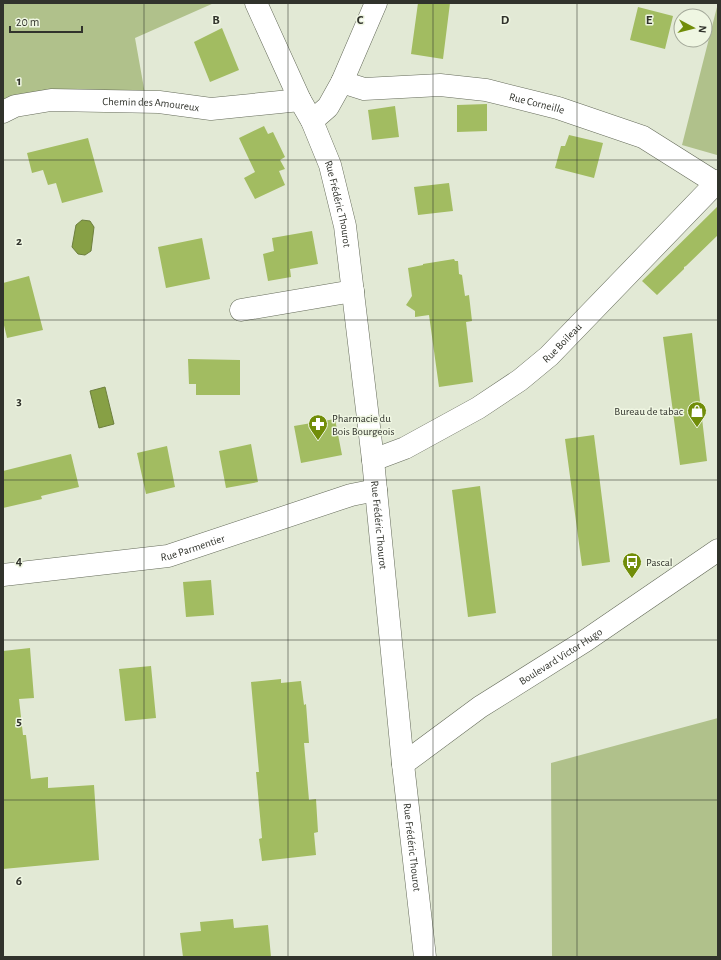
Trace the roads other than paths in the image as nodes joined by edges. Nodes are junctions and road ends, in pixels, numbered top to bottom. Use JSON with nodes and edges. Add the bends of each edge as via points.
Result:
{"nodes":[{"id":1,"x":256,"y":3,"type":"edge"},
{"id":2,"x":376,"y":3,"type":"edge"},
{"id":3,"x":342,"y":82,"type":"junction"},
{"id":4,"x":300,"y":100,"type":"junction"},
{"id":5,"x":3,"y":112,"type":"edge"},
{"id":6,"x":312,"y":121,"type":"junction"},
{"id":7,"x":717,"y":182,"type":"edge"},
{"id":8,"x":353,"y":291,"type":"junction"},
{"id":9,"x":241,"y":310,"type":"dead end"},
{"id":10,"x":373,"y":460,"type":"junction"},
{"id":11,"x":376,"y":490,"type":"junction"},
{"id":12,"x":718,"y":550,"type":"edge"},
{"id":13,"x":3,"y":575,"type":"edge"},
{"id":14,"x":403,"y":764,"type":"junction"},
{"id":15,"x":425,"y":957,"type":"edge"}],
"edges":[{"from":1,"to":4,"type":"street","name":"Rue Frédéric Thourot"},
{"from":2,"to":3,"type":"street"},
{"from":3,"to":6,"type":"street","via":[[328,107]]},
{"from":3,"to":7,"type":"street","name":"Rue Corneille","via":[[364,89],[440,85],[486,90],[558,108],[643,137]]},
{"from":4,"to":5,"type":"street","name":"Chemin des Amoureux","via":[[211,109],[159,102],[51,100],[15,106]]},
{"from":4,"to":6,"type":"street","name":"Rue Frédéric Thourot"},
{"from":6,"to":8,"type":"street","name":"Rue Frédéric Thourot","via":[[330,165],[345,226]]},
{"from":7,"to":10,"type":"street","name":"Rue Boileau","via":[[549,356],[520,380],[478,408],[405,448]]},
{"from":8,"to":9,"type":"street"},
{"from":8,"to":10,"type":"street","name":"Rue Frédéric Thourot"},
{"from":10,"to":11,"type":"street","name":"Rue Frédéric Thourot"},
{"from":11,"to":13,"type":"street","name":"Rue Parmentier","via":[[351,495],[168,556]]},
{"from":11,"to":14,"type":"street","name":"Rue Frédéric Thourot"},
{"from":12,"to":14,"type":"street","name":"Boulevard Victor Hugo","via":[[585,641],[480,707]]},
{"from":14,"to":15,"type":"street","name":"Rue Frédéric Thourot"}]}
